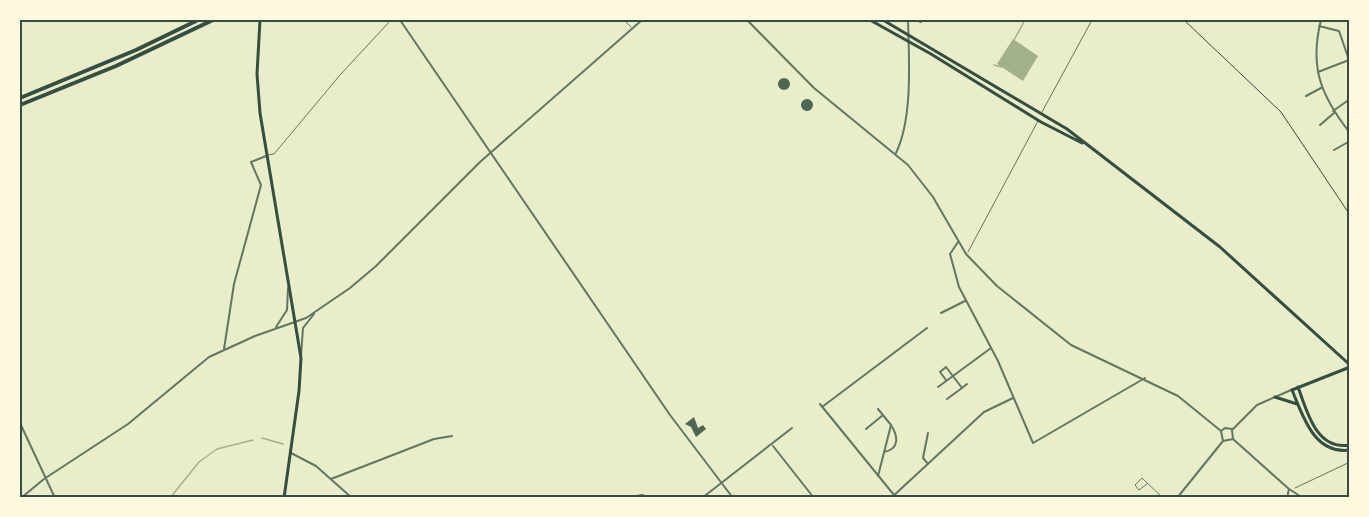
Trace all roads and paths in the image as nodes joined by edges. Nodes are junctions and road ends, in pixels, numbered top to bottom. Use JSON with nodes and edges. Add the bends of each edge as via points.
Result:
{"nodes":[{"id":1,"x":198,"y":20,"type":"edge"},
{"id":2,"x":213,"y":20,"type":"edge"},
{"id":3,"x":260,"y":20,"type":"edge"},
{"id":4,"x":390,"y":20,"type":"edge"},
{"id":5,"x":400,"y":20,"type":"edge"},
{"id":6,"x":624,"y":20,"type":"edge"},
{"id":7,"x":642,"y":20,"type":"edge"},
{"id":8,"x":747,"y":20,"type":"edge"},
{"id":9,"x":870,"y":20,"type":"edge"},
{"id":10,"x":884,"y":20,"type":"edge"},
{"id":11,"x":908,"y":20,"type":"edge"},
{"id":12,"x":916,"y":20,"type":"edge"},
{"id":13,"x":1092,"y":20,"type":"edge"},
{"id":14,"x":1184,"y":20,"type":"edge"},
{"id":15,"x":1321,"y":20,"type":"edge"},
{"id":16,"x":921,"y":22,"type":"dead end"},
{"id":17,"x":1319,"y":26,"type":"junction"},
{"id":18,"x":632,"y":28,"type":"junction"},
{"id":19,"x":1317,"y":72,"type":"junction"},
{"id":20,"x":1321,"y":88,"type":"junction"},
{"id":21,"x":1306,"y":96,"type":"dead end"},
{"id":22,"x":20,"y":98,"type":"edge"},
{"id":23,"x":1350,"y":99,"type":"edge"},
{"id":24,"x":20,"y":105,"type":"edge"},
{"id":25,"x":1334,"y":112,"type":"junction"},
{"id":26,"x":1320,"y":125,"type":"dead end"},
{"id":27,"x":1349,"y":130,"type":"edge"},
{"id":28,"x":1350,"y":141,"type":"edge"},
{"id":29,"x":1094,"y":150,"type":"junction"},
{"id":30,"x":1334,"y":150,"type":"dead end"},
{"id":31,"x":491,"y":153,"type":"junction"},
{"id":32,"x":896,"y":153,"type":"junction"},
{"id":33,"x":266,"y":156,"type":"junction"},
{"id":34,"x":1350,"y":215,"type":"edge"},
{"id":35,"x":958,"y":242,"type":"junction"},
{"id":36,"x":966,"y":254,"type":"junction"},
{"id":37,"x":289,"y":286,"type":"junction"},
{"id":38,"x":965,"y":300,"type":"junction"},
{"id":39,"x":316,"y":313,"type":"junction"},
{"id":40,"x":941,"y":313,"type":"dead end"},
{"id":41,"x":295,"y":321,"type":"junction"},
{"id":42,"x":276,"y":328,"type":"junction"},
{"id":43,"x":927,"y":328,"type":"dead end"},
{"id":44,"x":991,"y":348,"type":"junction"},
{"id":45,"x":224,"y":349,"type":"junction"},
{"id":46,"x":301,"y":358,"type":"junction"},
{"id":47,"x":1350,"y":366,"type":"edge"},
{"id":48,"x":952,"y":375,"type":"junction"},
{"id":49,"x":1145,"y":378,"type":"junction"},
{"id":50,"x":946,"y":380,"type":"junction"},
{"id":51,"x":967,"y":384,"type":"dead end"},
{"id":52,"x":938,"y":387,"type":"dead end"},
{"id":53,"x":1298,"y":387,"type":"junction"},
{"id":54,"x":962,"y":388,"type":"junction"},
{"id":55,"x":1292,"y":390,"type":"junction"},
{"id":56,"x":1275,"y":397,"type":"junction"},
{"id":57,"x":1013,"y":398,"type":"junction"},
{"id":58,"x":947,"y":399,"type":"dead end"},
{"id":59,"x":1299,"y":405,"type":"junction"},
{"id":60,"x":878,"y":410,"type":"dead end"},
{"id":61,"x":883,"y":415,"type":"junction"},
{"id":62,"x":20,"y":423,"type":"edge"},
{"id":63,"x":891,"y":425,"type":"junction"},
{"id":64,"x":792,"y":428,"type":"dead end"},
{"id":65,"x":866,"y":429,"type":"dead end"},
{"id":66,"x":1232,"y":430,"type":"junction"},
{"id":67,"x":1221,"y":431,"type":"junction"},
{"id":68,"x":928,"y":433,"type":"dead end"},
{"id":69,"x":452,"y":436,"type":"dead end"},
{"id":70,"x":1233,"y":439,"type":"junction"},
{"id":71,"x":1223,"y":441,"type":"junction"},
{"id":72,"x":1350,"y":445,"type":"edge"},
{"id":73,"x":772,"y":446,"type":"junction"},
{"id":74,"x":1350,"y":450,"type":"edge"},
{"id":75,"x":884,"y":452,"type":"junction"},
{"id":76,"x":291,"y":453,"type":"junction"},
{"id":77,"x":1350,"y":462,"type":"edge"},
{"id":78,"x":928,"y":464,"type":"junction"},
{"id":79,"x":878,"y":476,"type":"junction"},
{"id":80,"x":44,"y":478,"type":"junction"},
{"id":81,"x":331,"y":479,"type":"junction"},
{"id":82,"x":722,"y":483,"type":"junction"},
{"id":83,"x":1147,"y":484,"type":"dead end"},
{"id":84,"x":1295,"y":488,"type":"dead end"},
{"id":85,"x":1289,"y":489,"type":"junction"},
{"id":86,"x":892,"y":496,"type":"edge"},
{"id":87,"x":21,"y":498,"type":"edge"},
{"id":88,"x":56,"y":498,"type":"edge"},
{"id":89,"x":284,"y":498,"type":"edge"},
{"id":90,"x":352,"y":498,"type":"edge"},
{"id":91,"x":625,"y":498,"type":"edge"},
{"id":92,"x":651,"y":498,"type":"edge"},
{"id":93,"x":702,"y":498,"type":"edge"},
{"id":94,"x":733,"y":498,"type":"edge"},
{"id":95,"x":814,"y":498,"type":"edge"},
{"id":96,"x":1163,"y":498,"type":"edge"},
{"id":97,"x":1176,"y":498,"type":"edge"},
{"id":98,"x":1287,"y":498,"type":"edge"},
{"id":99,"x":1303,"y":498,"type":"edge"}],
"edges":[{"from":1,"to":22,"type":"highway"},
{"from":2,"to":24,"type":"highway","via":[[116,66]]},
{"from":3,"to":33,"type":"main road","via":[[257,74]]},
{"from":4,"to":33,"type":"lane","via":[[274,154]]},
{"from":5,"to":31,"type":"street"},
{"from":6,"to":18,"type":"lane"},
{"from":7,"to":18,"type":"street"},
{"from":8,"to":32,"type":"street","via":[[814,88]]},
{"from":9,"to":29,"type":"main road"},
{"from":10,"to":29,"type":"main road","via":[[1067,129]]},
{"from":11,"to":32,"type":"street","via":[[903,134]]},
{"from":12,"to":16,"type":"street"},
{"from":13,"to":36,"type":"lane"},
{"from":14,"to":34,"type":"path","via":[[1281,112]]},
{"from":15,"to":17,"type":"street"},
{"from":17,"to":19,"type":"street"},
{"from":17,"to":19,"type":"street","via":[[1339,31],[1349,60]]},
{"from":18,"to":31,"type":"street"},
{"from":19,"to":20,"type":"street"},
{"from":20,"to":21,"type":"street"},
{"from":20,"to":25,"type":"street"},
{"from":23,"to":25,"type":"street"},
{"from":25,"to":26,"type":"street"},
{"from":25,"to":27,"type":"street"},
{"from":28,"to":30,"type":"street"},
{"from":29,"to":47,"type":"main road","via":[[1220,247]]},
{"from":31,"to":39,"type":"street","via":[[376,266]]},
{"from":31,"to":82,"type":"street","via":[[670,415]]},
{"from":32,"to":35,"type":"street","via":[[927,187]]},
{"from":33,"to":37,"type":"main road"},
{"from":33,"to":45,"type":"street","via":[[251,162],[261,185],[234,284]]},
{"from":35,"to":36,"type":"street"},
{"from":35,"to":38,"type":"street","via":[[950,254]]},
{"from":36,"to":49,"type":"street","via":[[997,286],[1062,339]]},
{"from":37,"to":41,"type":"main road"},
{"from":37,"to":42,"type":"street","via":[[286,310]]},
{"from":38,"to":40,"type":"street"},
{"from":38,"to":44,"type":"street"},
{"from":39,"to":41,"type":"street"},
{"from":39,"to":46,"type":"street","via":[[303,328]]},
{"from":41,"to":42,"type":"street"},
{"from":41,"to":46,"type":"main road"},
{"from":42,"to":45,"type":"street"},
{"from":43,"to":79,"type":"street","via":[[821,406]]},
{"from":44,"to":48,"type":"street"},
{"from":44,"to":57,"type":"street"},
{"from":45,"to":80,"type":"street","via":[[202,362],[117,432]]},
{"from":46,"to":76,"type":"main road"},
{"from":47,"to":53,"type":"main road"},
{"from":48,"to":50,"type":"street"},
{"from":48,"to":50,"type":"street","via":[[946,367],[940,372]]},
{"from":48,"to":54,"type":"street"},
{"from":49,"to":57,"type":"street","via":[[1033,443]]},
{"from":49,"to":67,"type":"street","via":[[1178,396]]},
{"from":50,"to":52,"type":"street"},
{"from":51,"to":54,"type":"street"},
{"from":53,"to":55,"type":"main road"},
{"from":53,"to":72,"type":"main road","via":[[1320,435],[1330,443]]},
{"from":54,"to":58,"type":"street"},
{"from":55,"to":56,"type":"street"},
{"from":55,"to":59,"type":"main road"},
{"from":56,"to":59,"type":"main road"},
{"from":56,"to":66,"type":"street","via":[[1257,405]]},
{"from":57,"to":78,"type":"street","via":[[984,412]]},
{"from":59,"to":74,"type":"main road","via":[[1312,433],[1323,445]]},
{"from":60,"to":61,"type":"street"},
{"from":61,"to":63,"type":"street"},
{"from":61,"to":65,"type":"street"},
{"from":62,"to":80,"type":"street"},
{"from":63,"to":75,"type":"street"},
{"from":63,"to":75,"type":"street","via":[[897,436],[896,444],[891,451]]},
{"from":64,"to":73,"type":"street"},
{"from":66,"to":67,"type":"street"},
{"from":66,"to":70,"type":"street"},
{"from":67,"to":71,"type":"street"},
{"from":68,"to":78,"type":"street","via":[[923,458]]},
{"from":69,"to":81,"type":"street","via":[[434,439]]},
{"from":70,"to":71,"type":"street"},
{"from":70,"to":85,"type":"street"},
{"from":71,"to":97,"type":"street"},
{"from":73,"to":82,"type":"street"},
{"from":73,"to":95,"type":"street"},
{"from":75,"to":79,"type":"street"},
{"from":76,"to":81,"type":"street","via":[[305,458]]},
{"from":76,"to":89,"type":"main road"},
{"from":77,"to":84,"type":"lane"},
{"from":78,"to":86,"type":"street"},
{"from":79,"to":86,"type":"street"},
{"from":80,"to":87,"type":"street"},
{"from":80,"to":88,"type":"street"},
{"from":81,"to":90,"type":"street"},
{"from":82,"to":93,"type":"street"},
{"from":82,"to":94,"type":"street"},
{"from":83,"to":96,"type":"lane"},
{"from":85,"to":98,"type":"street"},
{"from":85,"to":99,"type":"street"},
{"from":91,"to":92,"type":"street"}]}
